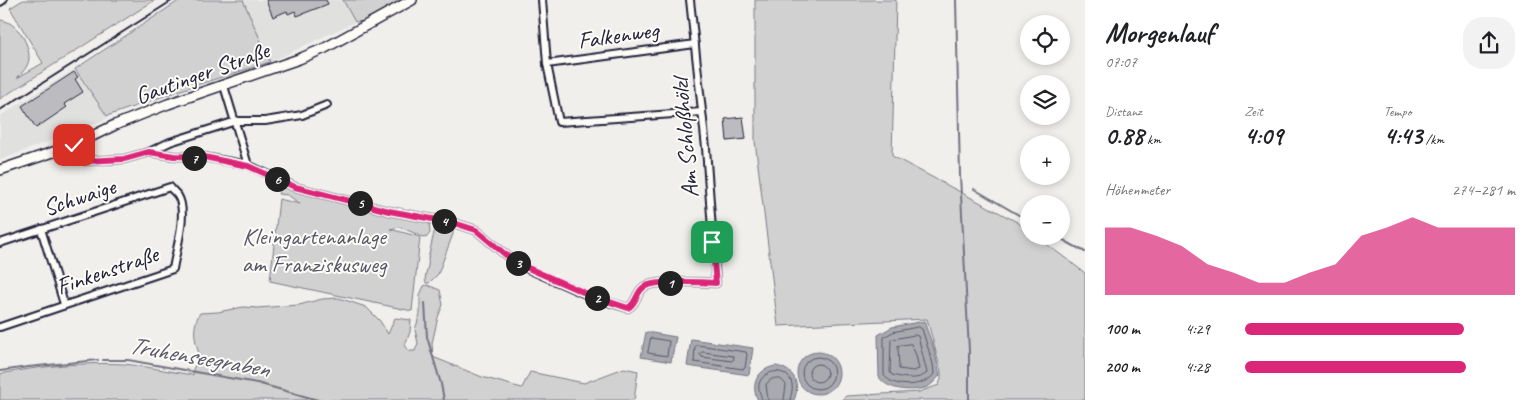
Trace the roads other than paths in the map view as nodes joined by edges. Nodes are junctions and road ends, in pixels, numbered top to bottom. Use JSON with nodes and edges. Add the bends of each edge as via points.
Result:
{"nodes":[{"id":1,"x":412,"y":0,"type":"edge"},
{"id":2,"x":542,"y":0,"type":"edge"},
{"id":3,"x":690,"y":0,"type":"edge"},
{"id":4,"x":695,"y":44,"type":"junction"},
{"id":5,"x":547,"y":64,"type":"junction"},
{"id":6,"x":224,"y":86,"type":"junction"},
{"id":7,"x":327,"y":105,"type":"dead end"},
{"id":8,"x":702,"y":112,"type":"junction"},
{"id":9,"x":236,"y":121,"type":"junction"},
{"id":10,"x":57,"y":152,"type":"junction"},
{"id":11,"x":149,"y":152,"type":"junction"},
{"id":12,"x":248,"y":166,"type":"junction"},
{"id":13,"x":0,"y":170,"type":"edge"},
{"id":14,"x":170,"y":187,"type":"joint"},
{"id":15,"x":41,"y":228,"type":"junction"},
{"id":16,"x":2,"y":240,"type":"edge"},
{"id":17,"x":64,"y":304,"type":"junction"},
{"id":18,"x":0,"y":327,"type":"edge"}],
"edges":[{"from":1,"to":6,"type":"main road","name":"Gautinger Straße","via":[[325,48]]},
{"from":2,"to":5,"type":"street"},
{"from":3,"to":4,"type":"street","name":"Am Schloßhölzl"},
{"from":4,"to":5,"type":"street","name":"Falkenweg"},
{"from":4,"to":8,"type":"street","name":"Am Schloßhölzl"},
{"from":5,"to":8,"type":"street","via":[[560,122]]},
{"from":6,"to":9,"type":"street"},
{"from":6,"to":10,"type":"main road","name":"Gautinger Straße","via":[[168,104]]},
{"from":7,"to":9,"type":"street","via":[[265,121]]},
{"from":8,"to":12,"type":"street","name":"Am Schloßhölzl","via":[[716,283],[690,281],[645,286],[628,308],[599,299],[512,260],[476,230],[295,187]]},
{"from":9,"to":11,"type":"street"},
{"from":9,"to":12,"type":"street"},
{"from":10,"to":11,"type":"street","via":[[86,161],[124,159]]},
{"from":10,"to":13,"type":"main road","name":"Gautinger Straße"},
{"from":11,"to":12,"type":"street","via":[[204,157]]},
{"from":14,"to":15,"type":"street","name":"Schwaige"},
{"from":14,"to":17,"type":"street","name":"Finkenstraße","via":[[178,195],[183,216],[173,269]]},
{"from":15,"to":16,"type":"street","name":"Schwaige"},
{"from":15,"to":17,"type":"street"},
{"from":17,"to":18,"type":"street","name":"Finkenstraße"}]}
